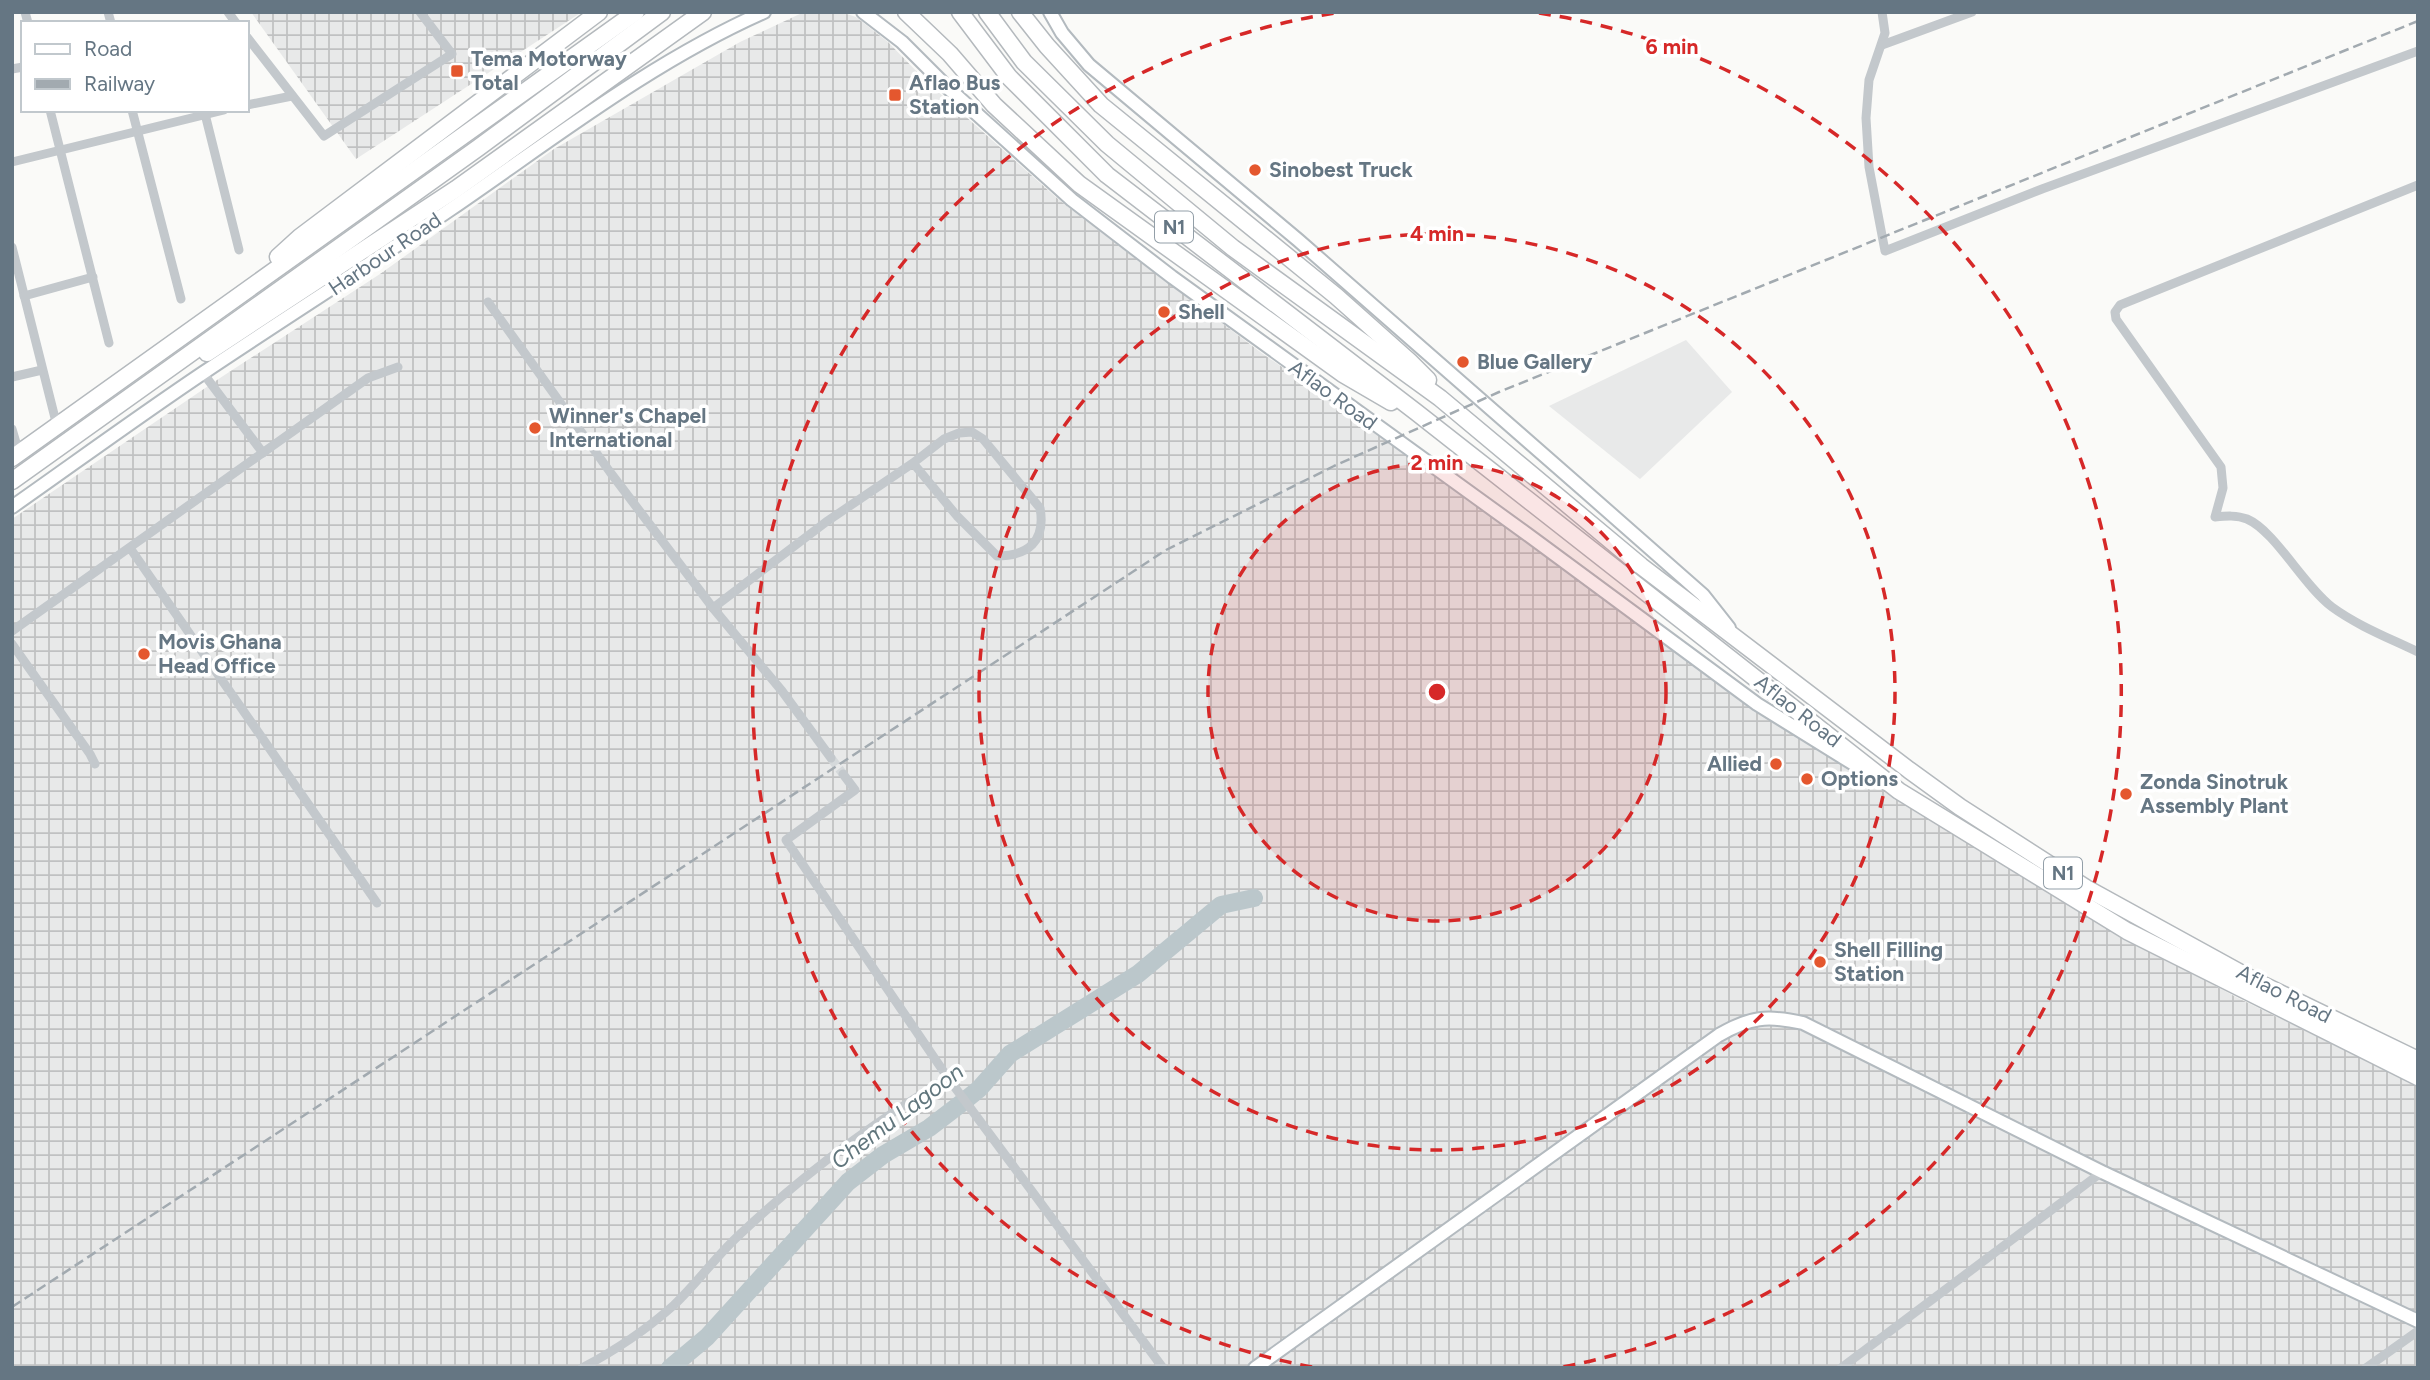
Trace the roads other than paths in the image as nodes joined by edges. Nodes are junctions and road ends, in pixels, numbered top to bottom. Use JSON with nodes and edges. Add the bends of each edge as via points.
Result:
{"nodes":[{"id":1,"x":420,"y":12,"type":"edge"},
{"id":2,"x":599,"y":12,"type":"edge"},
{"id":3,"x":636,"y":12,"type":"edge"},
{"id":4,"x":662,"y":12,"type":"edge"},
{"id":5,"x":703,"y":12,"type":"edge"},
{"id":6,"x":764,"y":12,"type":"edge"},
{"id":7,"x":863,"y":12,"type":"edge"},
{"id":8,"x":906,"y":12,"type":"edge"},
{"id":9,"x":923,"y":12,"type":"edge"},
{"id":10,"x":960,"y":12,"type":"edge"},
{"id":11,"x":986,"y":12,"type":"edge"},
{"id":12,"x":1020,"y":12,"type":"edge"},
{"id":13,"x":1031,"y":12,"type":"edge"},
{"id":14,"x":1050,"y":12,"type":"edge"},
{"id":15,"x":1882,"y":12,"type":"edge"},
{"id":16,"x":1972,"y":12,"type":"edge"},
{"id":17,"x":248,"y":38,"type":"edge"},
{"id":18,"x":1882,"y":45,"type":"junction"},
{"id":19,"x":1047,"y":46,"type":"junction"},
{"id":20,"x":2418,"y":51,"type":"edge"},
{"id":21,"x":950,"y":54,"type":"junction"},
{"id":22,"x":292,"y":96,"type":"junction"},
{"id":23,"x":248,"y":105,"type":"edge"},
{"id":24,"x":51,"y":112,"type":"edge"},
{"id":25,"x":133,"y":112,"type":"edge"},
{"id":26,"x":204,"y":112,"type":"edge"},
{"id":27,"x":138,"y":132,"type":"junction"},
{"id":28,"x":61,"y":150,"type":"junction"},
{"id":29,"x":12,"y":162,"type":"edge"},
{"id":30,"x":2418,"y":185,"type":"edge"},
{"id":31,"x":12,"y":247,"type":"edge"},
{"id":32,"x":239,"y":250,"type":"dead end"},
{"id":33,"x":93,"y":277,"type":"junction"},
{"id":34,"x":254,"y":285,"type":"junction"},
{"id":35,"x":24,"y":296,"type":"junction"},
{"id":36,"x":181,"y":299,"type":"dead end"},
{"id":37,"x":488,"y":302,"type":"dead end"},
{"id":38,"x":109,"y":343,"type":"dead end"},
{"id":39,"x":398,"y":367,"type":"dead end"},
{"id":40,"x":42,"y":370,"type":"junction"},
{"id":41,"x":163,"y":373,"type":"junction"},
{"id":42,"x":203,"y":373,"type":"junction"},
{"id":43,"x":12,"y":377,"type":"edge"},
{"id":44,"x":1440,"y":398,"type":"junction"},
{"id":45,"x":1416,"y":412,"type":"junction"},
{"id":46,"x":57,"y":426,"type":"junction"},
{"id":47,"x":12,"y":429,"type":"edge"},
{"id":48,"x":263,"y":453,"type":"junction"},
{"id":49,"x":16,"y":456,"type":"edge"},
{"id":50,"x":913,"y":463,"type":"junction"},
{"id":51,"x":12,"y":481,"type":"edge"},
{"id":52,"x":12,"y":506,"type":"edge"},
{"id":53,"x":130,"y":548,"type":"junction"},
{"id":54,"x":713,"y":608,"type":"junction"},
{"id":55,"x":12,"y":631,"type":"edge"},
{"id":56,"x":1738,"y":639,"type":"junction"},
{"id":57,"x":12,"y":644,"type":"edge"},
{"id":58,"x":2418,"y":652,"type":"edge"},
{"id":59,"x":831,"y":758,"type":"tunnel mouth"},
{"id":60,"x":95,"y":764,"type":"dead end"},
{"id":61,"x":843,"y":774,"type":"tunnel mouth"},
{"id":62,"x":1899,"y":791,"type":"junction"},
{"id":63,"x":377,"y":903,"type":"dead end"},
{"id":64,"x":2418,"y":1060,"type":"edge"},
{"id":65,"x":2418,"y":1077,"type":"edge"},
{"id":66,"x":948,"y":1078,"type":"junction"},
{"id":67,"x":2102,"y":1172,"type":"junction"},
{"id":68,"x":2418,"y":1321,"type":"edge"},
{"id":69,"x":2418,"y":1331,"type":"edge"},
{"id":70,"x":582,"y":1368,"type":"edge"},
{"id":71,"x":1163,"y":1368,"type":"edge"},
{"id":72,"x":1255,"y":1368,"type":"edge"},
{"id":73,"x":1841,"y":1368,"type":"edge"},
{"id":74,"x":2366,"y":1368,"type":"edge"}],
"edges":[{"from":1,"to":22,"type":"street","via":[[452,54],[324,136]]},
{"from":2,"to":34,"type":"highway","via":[[300,237]]},
{"from":3,"to":34,"type":"highway"},
{"from":4,"to":41,"type":"highway","name":"Harbour Road"},
{"from":5,"to":41,"type":"highway","via":[[380,241],[213,350]]},
{"from":6,"to":42,"type":"street","name":"Harbour Road","via":[[598,106],[347,280]]},
{"from":7,"to":62,"type":"street","name":"Aflao Road","number":"N1","via":[[902,42],[1072,200],[1172,278],[1757,704]]},
{"from":8,"to":21,"type":"highway"},
{"from":9,"to":21,"type":"highway"},
{"from":10,"to":45,"type":"highway","name":"Aflao Road","number":"N1","via":[[1009,77],[1107,175]]},
{"from":11,"to":44,"type":"highway","name":"Aflao Road","number":"N1","via":[[1024,62],[1107,144],[1233,248]]},
{"from":12,"to":19,"type":"highway"},
{"from":13,"to":19,"type":"highway"},
{"from":14,"to":56,"type":"street","name":"Aflao Road","via":[[1088,65],[1298,240],[1703,595]]},
{"from":15,"to":18,"type":"street"},
{"from":16,"to":18,"type":"street"},
{"from":17,"to":22,"type":"street"},
{"from":18,"to":20,"type":"street","via":[[1872,67],[1866,118],[1869,167],[1885,251]]},
{"from":19,"to":44,"type":"highway","via":[[1101,104],[1336,296],[1409,361]]},
{"from":21,"to":45,"type":"highway","via":[[994,105],[1079,184],[1343,374],[1381,398]]},
{"from":22,"to":23,"type":"street"},
{"from":24,"to":28,"type":"street"},
{"from":25,"to":27,"type":"street"},
{"from":26,"to":27,"type":"street"},
{"from":26,"to":32,"type":"street"},
{"from":27,"to":28,"type":"street"},
{"from":27,"to":36,"type":"street"},
{"from":28,"to":29,"type":"street"},
{"from":28,"to":33,"type":"street"},
{"from":30,"to":58,"type":"street","via":[[2120,305],[2115,312],[2221,467],[2223,488],[2215,517],[2244,518],[2255,524],[2333,608]]},
{"from":31,"to":35,"type":"street"},
{"from":33,"to":35,"type":"street"},
{"from":33,"to":38,"type":"street"},
{"from":34,"to":46,"type":"highway"},
{"from":35,"to":40,"type":"street"},
{"from":37,"to":54,"type":"street"},
{"from":39,"to":48,"type":"street","via":[[368,378]]},
{"from":40,"to":43,"type":"street"},
{"from":40,"to":46,"type":"street"},
{"from":41,"to":51,"type":"highway","name":"Harbour Road"},
{"from":42,"to":48,"type":"street"},
{"from":42,"to":52,"type":"street","name":"Harbour Road"},
{"from":44,"to":56,"type":"highway","name":"Aflao Road","number":"N1","via":[[1631,558]]},
{"from":45,"to":62,"type":"highway","name":"Aflao Road","number":"N1"},
{"from":46,"to":49,"type":"highway"},
{"from":47,"to":49,"type":"street"},
{"from":48,"to":53,"type":"street"},
{"from":50,"to":50,"type":"street","via":[[944,439],[972,432],[983,439],[1040,508],[1038,536],[1029,549],[997,556]]},
{"from":50,"to":54,"type":"street"},
{"from":53,"to":55,"type":"street"},
{"from":53,"to":63,"type":"street"},
{"from":54,"to":59,"type":"street"},
{"from":56,"to":64,"type":"highway","name":"Aflao Road","number":"N1","via":[[1960,807],[2086,888],[2256,982]]},
{"from":57,"to":60,"type":"street"},
{"from":61,"to":66,"type":"street","via":[[855,790],[786,840]]},
{"from":62,"to":65,"type":"highway","name":"Aflao Road","number":"N1","via":[[2127,931]]},
{"from":66,"to":70,"type":"street","via":[[891,1112],[797,1184],[734,1239],[675,1304],[628,1342]]},
{"from":66,"to":71,"type":"street"},
{"from":67,"to":68,"type":"street"},
{"from":67,"to":72,"type":"street","via":[[1803,1023],[1759,1018],[1719,1035]]},
{"from":67,"to":73,"type":"street"},
{"from":69,"to":74,"type":"street"}]}
